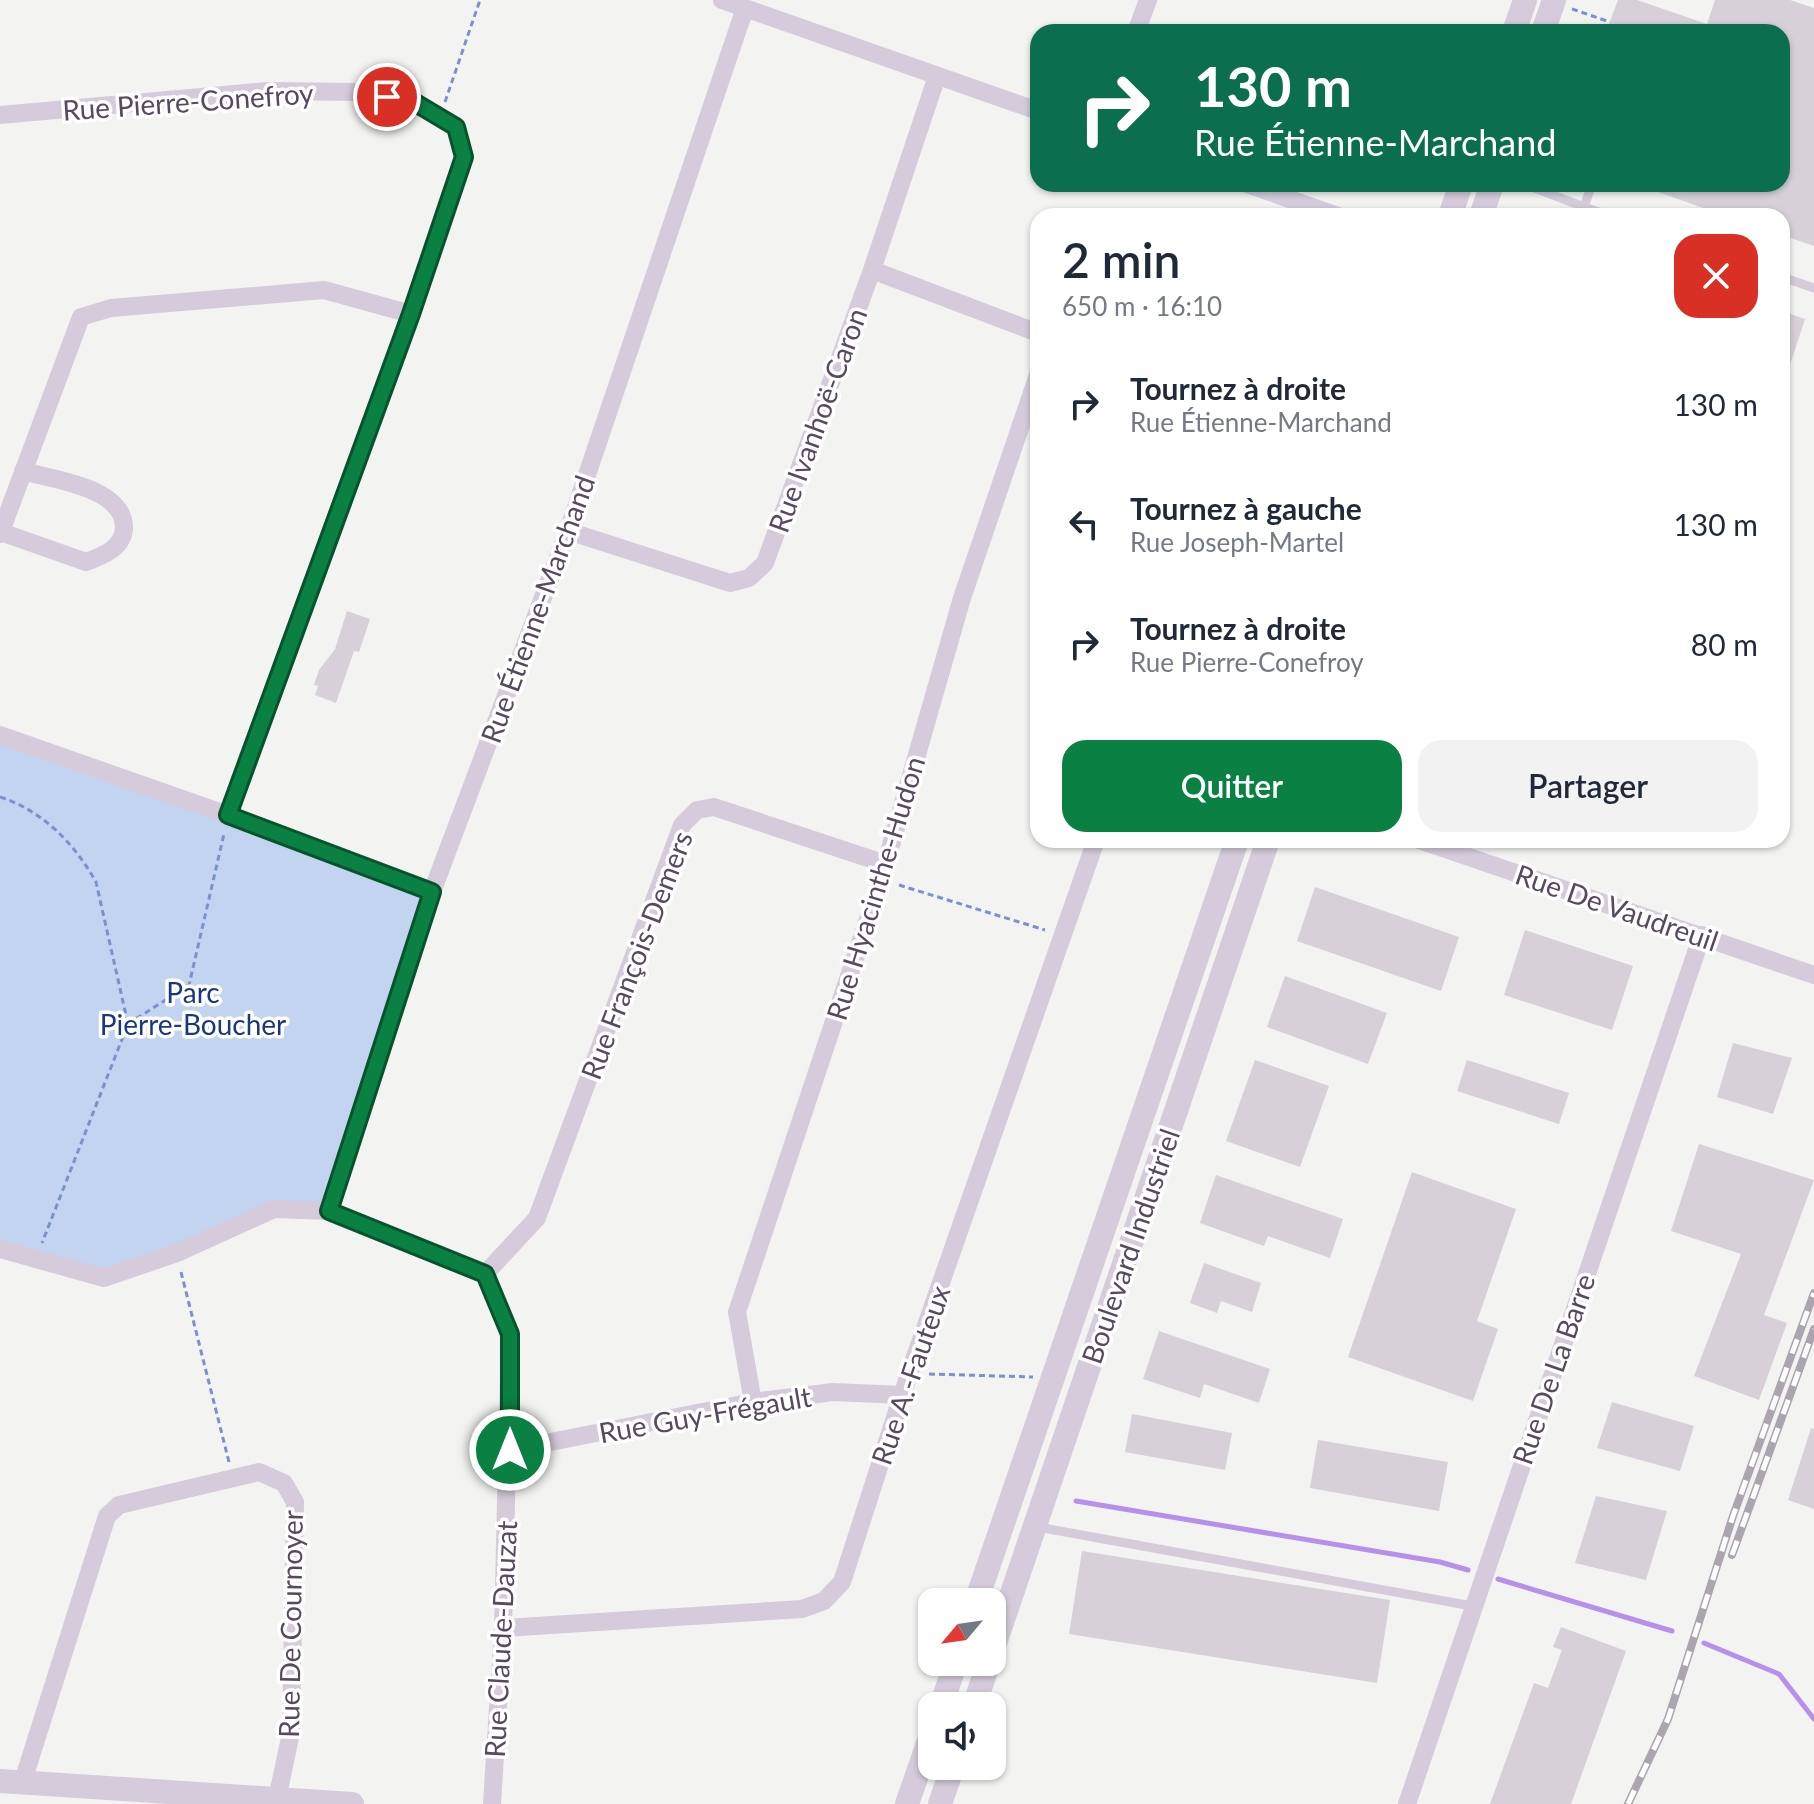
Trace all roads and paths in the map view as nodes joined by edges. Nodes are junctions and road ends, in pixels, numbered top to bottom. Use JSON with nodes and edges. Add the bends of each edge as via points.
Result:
{"nodes":[{"id":1,"x":480,"y":0,"type":"edge"},
{"id":2,"x":722,"y":0,"type":"edge"},
{"id":3,"x":1148,"y":0,"type":"edge"},
{"id":4,"x":1525,"y":0,"type":"edge"},
{"id":5,"x":1554,"y":1,"type":"edge"},
{"id":6,"x":745,"y":8,"type":"junction"},
{"id":7,"x":1610,"y":22,"type":"dead end"},
{"id":8,"x":1139,"y":24,"type":"edge"},
{"id":9,"x":1517,"y":24,"type":"edge"},
{"id":10,"x":1546,"y":24,"type":"edge"},
{"id":11,"x":937,"y":76,"type":"junction"},
{"id":12,"x":1030,"y":108,"type":"edge"},
{"id":13,"x":0,"y":115,"type":"edge"},
{"id":14,"x":440,"y":118,"type":"junction"},
{"id":15,"x":1270,"y":192,"type":"edge"},
{"id":16,"x":1553,"y":192,"type":"edge"},
{"id":17,"x":1589,"y":192,"type":"edge"},
{"id":18,"x":1584,"y":207,"type":"junction"},
{"id":19,"x":1315,"y":208,"type":"edge"},
{"id":20,"x":1587,"y":208,"type":"edge"},
{"id":21,"x":872,"y":270,"type":"junction"},
{"id":22,"x":1790,"y":280,"type":"edge"},
{"id":23,"x":1814,"y":288,"type":"edge"},
{"id":24,"x":411,"y":314,"type":"junction"},
{"id":25,"x":1030,"y":330,"type":"edge"},
{"id":26,"x":1030,"y":398,"type":"edge"},
{"id":27,"x":23,"y":471,"type":"junction"},
{"id":28,"x":568,"y":531,"type":"junction"},
{"id":29,"x":0,"y":533,"type":"edge"},
{"id":30,"x":0,"y":735,"type":"edge"},
{"id":31,"x":0,"y":797,"type":"edge"},
{"id":32,"x":228,"y":815,"type":"junction"},
{"id":33,"x":1093,"y":848,"type":"edge"},
{"id":34,"x":1234,"y":848,"type":"edge"},
{"id":35,"x":1265,"y":848,"type":"edge"},
{"id":36,"x":1443,"y":848,"type":"edge"},
{"id":37,"x":884,"y":872,"type":"junction"},
{"id":38,"x":432,"y":892,"type":"junction"},
{"id":39,"x":1702,"y":935,"type":"junction"},
{"id":40,"x":1063,"y":936,"type":"junction"},
{"id":41,"x":1201,"y":946,"type":"junction"},
{"id":42,"x":1228,"y":957,"type":"junction"},
{"id":43,"x":1814,"y":975,"type":"edge"},
{"id":44,"x":1177,"y":1014,"type":"junction"},
{"id":45,"x":128,"y":1024,"type":"junction"},
{"id":46,"x":1206,"y":1024,"type":"junction"},
{"id":47,"x":1141,"y":1120,"type":"junction"},
{"id":48,"x":1169,"y":1133,"type":"junction"},
{"id":49,"x":329,"y":1211,"type":"junction"},
{"id":50,"x":0,"y":1249,"type":"edge"},
{"id":51,"x":177,"y":1253,"type":"junction"},
{"id":52,"x":36,"y":1259,"type":"junction"},
{"id":53,"x":485,"y":1274,"type":"junction"},
{"id":54,"x":1086,"y":1281,"type":"junction"},
{"id":55,"x":1114,"y":1292,"type":"junction"},
{"id":56,"x":909,"y":1374,"type":"junction"},
{"id":57,"x":1053,"y":1378,"type":"junction"},
{"id":58,"x":902,"y":1395,"type":"junction"},
{"id":59,"x":753,"y":1402,"type":"junction"},
{"id":60,"x":1033,"y":1435,"type":"junction"},
{"id":61,"x":1062,"y":1445,"type":"junction"},
{"id":62,"x":510,"y":1450,"type":"junction"},
{"id":63,"x":233,"y":1478,"type":"junction"},
{"id":64,"x":1009,"y":1506,"type":"junction"},
{"id":65,"x":1036,"y":1521,"type":"junction"},
{"id":66,"x":981,"y":1588,"type":"edge"},
{"id":67,"x":1472,"y":1606,"type":"junction"},
{"id":68,"x":1006,"y":1610,"type":"edge"},
{"id":69,"x":503,"y":1628,"type":"junction"},
{"id":70,"x":918,"y":1772,"type":"edge"},
{"id":71,"x":948,"y":1780,"type":"edge"},
{"id":72,"x":11,"y":1781,"type":"edge"},
{"id":73,"x":277,"y":1799,"type":"junction"},
{"id":74,"x":352,"y":1804,"type":"edge"},
{"id":75,"x":492,"y":1804,"type":"edge"},
{"id":76,"x":907,"y":1804,"type":"edge"},
{"id":77,"x":940,"y":1804,"type":"edge"},
{"id":78,"x":1407,"y":1804,"type":"edge"}],
"edges":[{"from":1,"to":14,"type":"path"},
{"from":2,"to":6,"type":"street"},
{"from":3,"to":8,"type":"street"},
{"from":4,"to":9,"type":"street"},
{"from":5,"to":7,"type":"path"},
{"from":5,"to":10,"type":"street"},
{"from":6,"to":11,"type":"street"},
{"from":6,"to":28,"type":"street","name":"Rue Étienne-Marchand"},
{"from":11,"to":12,"type":"street"},
{"from":11,"to":21,"type":"street","name":"Rue Ivanhoë-Caron"},
{"from":13,"to":14,"type":"street","name":"Rue Pierre-Conefroy","via":[[314,91],[360,92],[414,102]]},
{"from":14,"to":24,"type":"street","name":"Rue Pierre-Conefroy","via":[[456,127],[464,157]]},
{"from":15,"to":19,"type":"street"},
{"from":16,"to":18,"type":"lane"},
{"from":17,"to":18,"type":"lane"},
{"from":18,"to":20,"type":"lane"},
{"from":21,"to":25,"type":"street"},
{"from":21,"to":28,"type":"street","name":"Rue Ivanhoë-Caron","via":[[765,563],[749,578],[730,583]]},
{"from":22,"to":23,"type":"lane"},
{"from":24,"to":27,"type":"street","via":[[324,290],[111,308],[81,317]]},
{"from":24,"to":32,"type":"street","name":"Rue Pierre-Conefroy"},
{"from":26,"to":37,"type":"street","name":"Rue Hyacinthe-Hudon","via":[[962,598]]},
{"from":27,"to":29,"type":"street"},
{"from":27,"to":29,"type":"street","via":[[115,502],[124,534],[109,553],[86,562]]},
{"from":28,"to":38,"type":"street","name":"Rue Étienne-Marchand"},
{"from":30,"to":32,"type":"street"},
{"from":31,"to":45,"type":"path","via":[[55,827],[96,882]]},
{"from":32,"to":38,"type":"street"},
{"from":32,"to":45,"type":"path","via":[[189,985]]},
{"from":33,"to":40,"type":"street","name":"Rue A.-Fauteux"},
{"from":34,"to":41,"type":"street","name":"Boulevard Industriel"},
{"from":35,"to":42,"type":"street","name":"Boulevard Industriel"},
{"from":36,"to":39,"type":"street","name":"Rue De Vaudreuil"},
{"from":37,"to":40,"type":"path"},
{"from":37,"to":53,"type":"street","name":"Rue François-Demers","via":[[714,807],[697,810],[682,825],[537,1218]]},
{"from":37,"to":59,"type":"street","name":"Rue Hyacinthe-Hudon","via":[[737,1312]]},
{"from":38,"to":49,"type":"street","name":"Rue Étienne-Marchand"},
{"from":39,"to":43,"type":"street","name":"Rue De Vaudreuil"},
{"from":39,"to":67,"type":"street","name":"Rue De La Barre"},
{"from":40,"to":56,"type":"street","name":"Rue A.-Fauteux"},
{"from":41,"to":42,"type":"street"},
{"from":41,"to":44,"type":"street","name":"Boulevard Industriel"},
{"from":42,"to":46,"type":"street","name":"Boulevard Industriel"},
{"from":44,"to":46,"type":"street"},
{"from":44,"to":47,"type":"street","name":"Boulevard Industriel"},
{"from":45,"to":52,"type":"path"},
{"from":46,"to":48,"type":"street","name":"Boulevard Industriel"},
{"from":47,"to":48,"type":"street"},
{"from":47,"to":54,"type":"street","name":"Boulevard Industriel"},
{"from":48,"to":55,"type":"street","name":"Boulevard Industriel"},
{"from":49,"to":51,"type":"street","via":[[274,1209]]},
{"from":49,"to":53,"type":"street"},
{"from":50,"to":52,"type":"street"},
{"from":51,"to":52,"type":"street","via":[[104,1278]]},
{"from":51,"to":63,"type":"path"},
{"from":53,"to":62,"type":"street","name":"Rue Claude-Dauzat","via":[[510,1334]]},
{"from":54,"to":55,"type":"street"},
{"from":54,"to":57,"type":"street","name":"Boulevard Industriel"},
{"from":55,"to":61,"type":"street","name":"Boulevard Industriel"},
{"from":56,"to":57,"type":"path"},
{"from":56,"to":58,"type":"street","name":"Rue A.-Fauteux"},
{"from":57,"to":60,"type":"street","name":"Boulevard Industriel"},
{"from":58,"to":59,"type":"street","name":"Rue Guy-Frégault","via":[[833,1392]]},
{"from":58,"to":69,"type":"street","name":"Rue A.-Fauteux","via":[[842,1582],[824,1601],[802,1609]]},
{"from":59,"to":62,"type":"street","name":"Rue Guy-Frégault"},
{"from":60,"to":61,"type":"street"},
{"from":60,"to":64,"type":"street","name":"Boulevard Industriel"},
{"from":61,"to":65,"type":"street","name":"Boulevard Industriel"},
{"from":62,"to":69,"type":"street","name":"Rue Claude-Dauzat"},
{"from":63,"to":72,"type":"street","name":"Rue De Cournoyer","via":[[119,1505],[107,1516]]},
{"from":63,"to":73,"type":"street","name":"Rue De Cournoyer","via":[[259,1472],[284,1483],[295,1502],[291,1733]]},
{"from":64,"to":65,"type":"street"},
{"from":64,"to":66,"type":"street","name":"Boulevard Industriel"},
{"from":65,"to":67,"type":"lane"},
{"from":65,"to":68,"type":"street","name":"Boulevard Industriel"},
{"from":67,"to":78,"type":"street","name":"Rue De La Barre"},
{"from":69,"to":75,"type":"street","name":"Rue Claude-Dauzat"},
{"from":70,"to":76,"type":"street"},
{"from":71,"to":77,"type":"street"},
{"from":72,"to":73,"type":"street"},
{"from":73,"to":74,"type":"street"}]}
